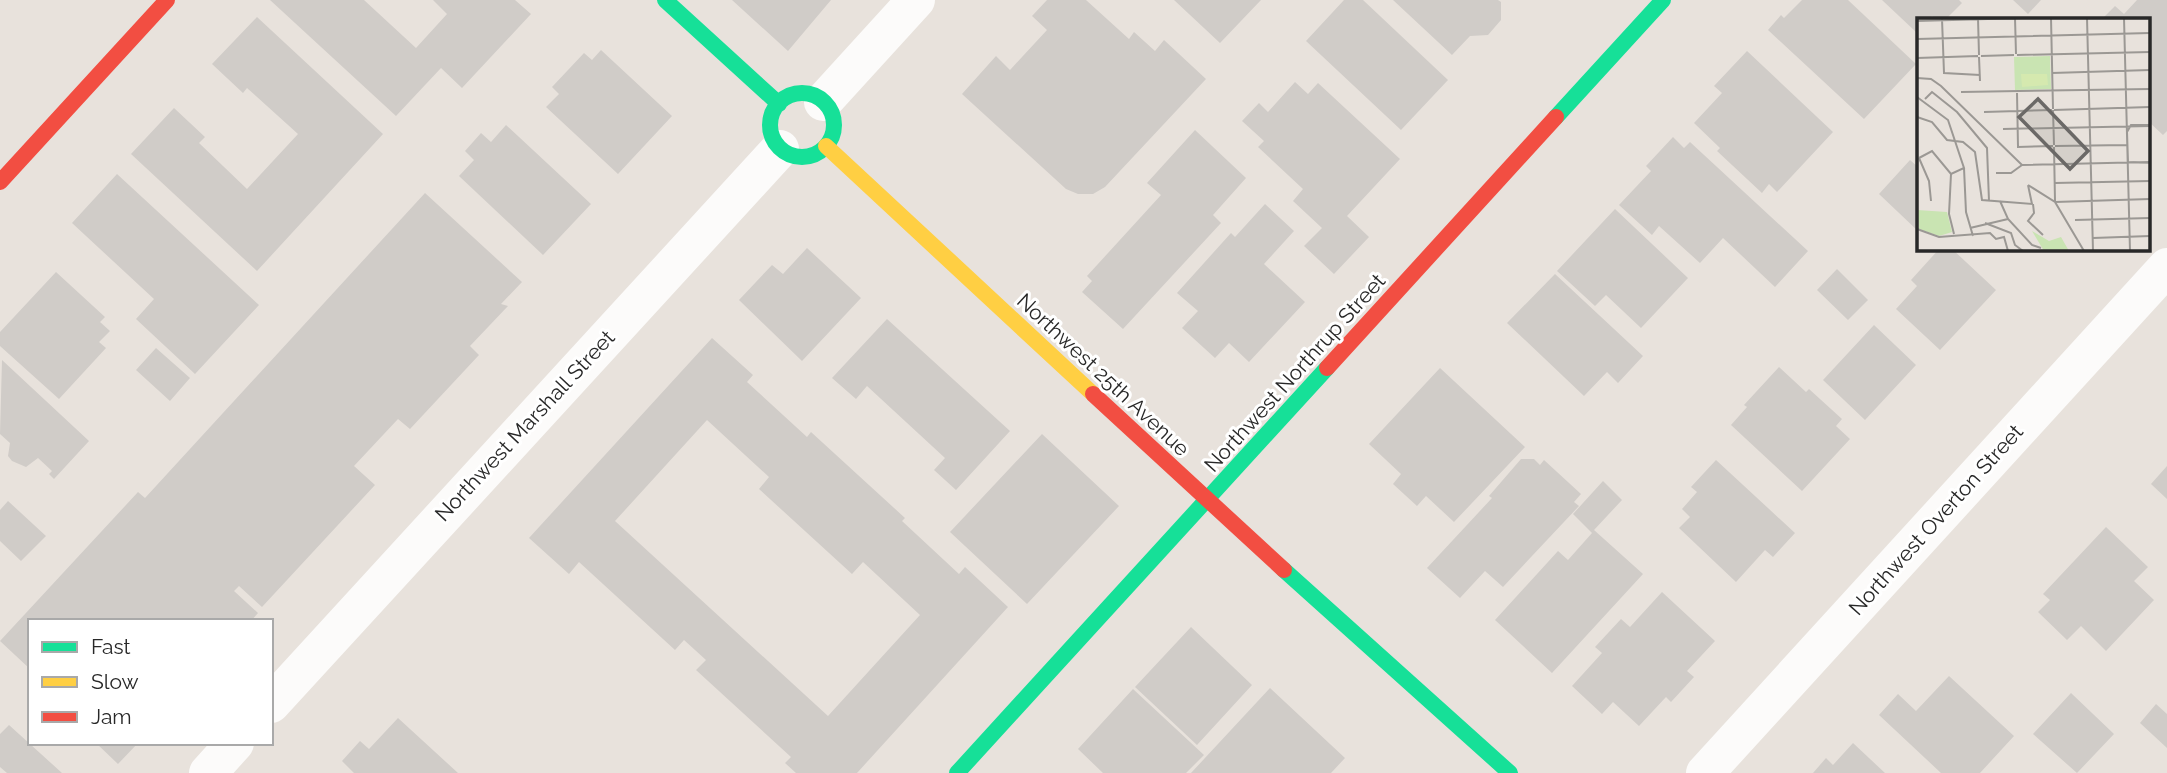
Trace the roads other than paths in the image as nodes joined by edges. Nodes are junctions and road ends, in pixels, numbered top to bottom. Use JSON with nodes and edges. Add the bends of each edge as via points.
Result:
{"nodes":[{"id":1,"x":167,"y":0,"type":"edge"},
{"id":2,"x":665,"y":0,"type":"edge"},
{"id":3,"x":916,"y":0,"type":"edge"},
{"id":4,"x":1663,"y":0,"type":"edge"},
{"id":5,"x":823,"y":102,"type":"junction"},
{"id":6,"x":779,"y":104,"type":"junction"},
{"id":7,"x":826,"y":146,"type":"junction"},
{"id":8,"x":780,"y":149,"type":"junction"},
{"id":9,"x":0,"y":182,"type":"edge"},
{"id":10,"x":2167,"y":267,"type":"edge"},
{"id":11,"x":1207,"y":500,"type":"junction"},
{"id":12,"x":273,"y":702,"type":"edge"},
{"id":13,"x":233,"y":745,"type":"edge"},
{"id":14,"x":208,"y":773,"type":"edge"},
{"id":15,"x":957,"y":773,"type":"edge"},
{"id":16,"x":1510,"y":773,"type":"edge"},
{"id":17,"x":1705,"y":773,"type":"edge"}],
"edges":[{"from":1,"to":9,"type":"street"},
{"from":2,"to":6,"type":"street"},
{"from":3,"to":5,"type":"street"},
{"from":4,"to":11,"type":"street","name":"Northwest Northrup Street"},
{"from":5,"to":6,"type":"street","via":[[801,93]]},
{"from":5,"to":7,"type":"street","via":[[831,111],[834,127]]},
{"from":6,"to":8,"type":"street","via":[[770,128]]},
{"from":7,"to":8,"type":"street","via":[[806,157]]},
{"from":7,"to":11,"type":"street","name":"Northwest 25th Avenue"},
{"from":8,"to":12,"type":"street","name":"Northwest Marshall Street"},
{"from":10,"to":17,"type":"street","name":"Northwest Overton Street"},
{"from":11,"to":15,"type":"street","name":"Northwest Northrup Street"},
{"from":11,"to":16,"type":"street","name":"Northwest 25th Avenue"},
{"from":13,"to":14,"type":"street"}]}
